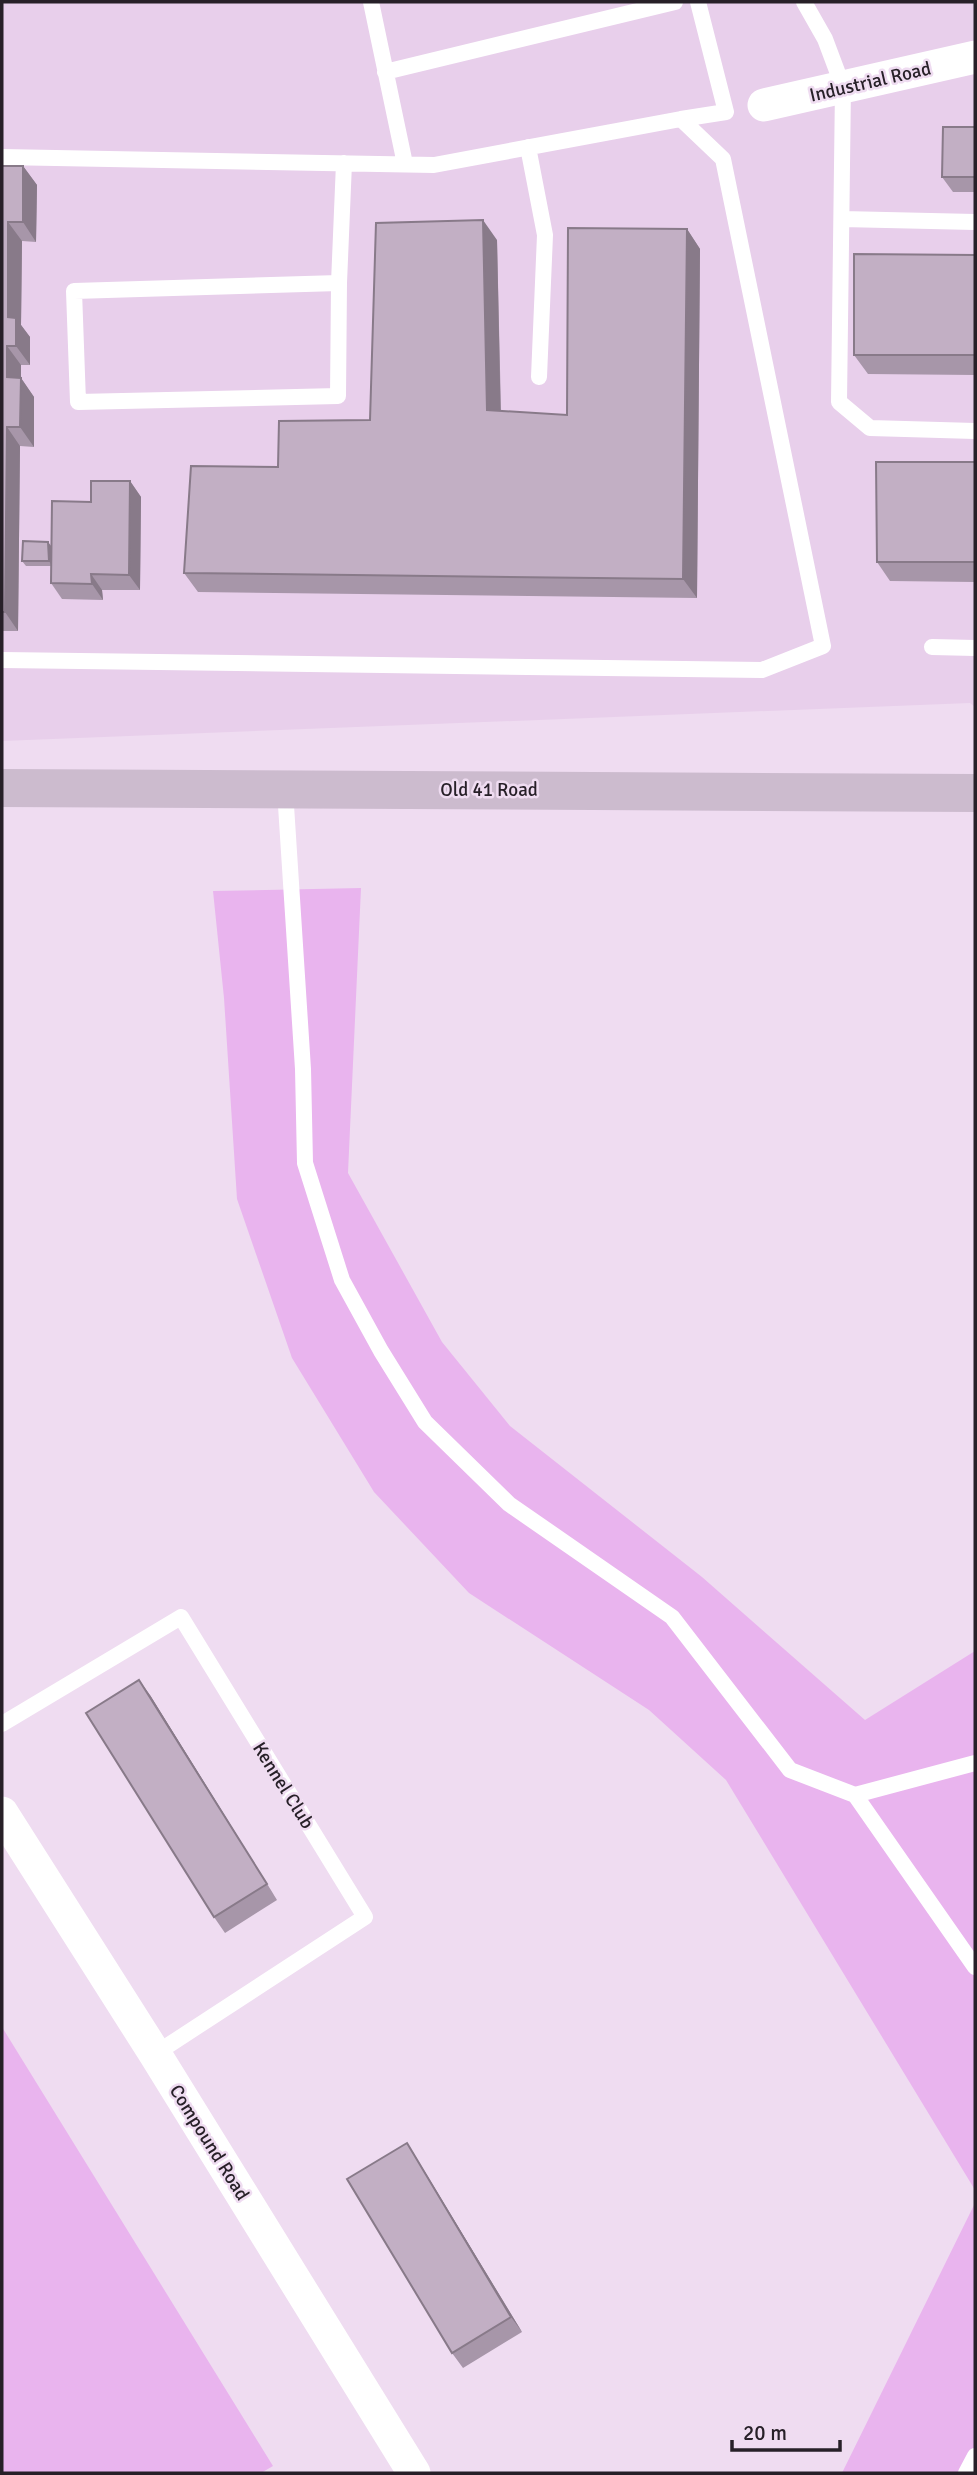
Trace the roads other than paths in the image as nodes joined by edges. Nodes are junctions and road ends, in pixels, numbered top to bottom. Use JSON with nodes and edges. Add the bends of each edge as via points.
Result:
{"nodes":[{"id":1,"x":371,"y":2,"type":"edge"},
{"id":2,"x":675,"y":2,"type":"edge"},
{"id":3,"x":698,"y":2,"type":"edge"},
{"id":4,"x":804,"y":2,"type":"edge"},
{"id":5,"x":975,"y":57,"type":"edge"},
{"id":6,"x":385,"y":72,"type":"junction"},
{"id":7,"x":843,"y":87,"type":"junction"},
{"id":8,"x":764,"y":106,"type":"dead end"},
{"id":9,"x":681,"y":119,"type":"junction"},
{"id":10,"x":528,"y":147,"type":"junction"},
{"id":11,"x":2,"y":157,"type":"edge"},
{"id":12,"x":344,"y":163,"type":"junction"},
{"id":13,"x":405,"y":164,"type":"junction"},
{"id":14,"x":842,"y":219,"type":"junction"},
{"id":15,"x":975,"y":222,"type":"edge"},
{"id":16,"x":339,"y":283,"type":"junction"},
{"id":17,"x":539,"y":377,"type":"dead end"},
{"id":18,"x":975,"y":431,"type":"edge"},
{"id":19,"x":932,"y":647,"type":"dead end"},
{"id":20,"x":975,"y":648,"type":"edge"},
{"id":21,"x":2,"y":660,"type":"edge"},
{"id":22,"x":2,"y":788,"type":"edge"},
{"id":23,"x":285,"y":788,"type":"junction"},
{"id":24,"x":975,"y":793,"type":"edge"},
{"id":25,"x":2,"y":1724,"type":"edge"},
{"id":26,"x":975,"y":1763,"type":"edge"},
{"id":27,"x":855,"y":1795,"type":"junction"},
{"id":28,"x":2,"y":1814,"type":"edge"},
{"id":29,"x":975,"y":1967,"type":"edge"},
{"id":30,"x":155,"y":2054,"type":"junction"},
{"id":31,"x":975,"y":2456,"type":"edge"},
{"id":32,"x":414,"y":2473,"type":"edge"},
{"id":33,"x":966,"y":2473,"type":"edge"}],
"edges":[{"from":1,"to":6,"type":"lane"},
{"from":2,"to":6,"type":"lane"},
{"from":3,"to":9,"type":"lane","via":[[726,112]]},
{"from":4,"to":7,"type":"lane"},
{"from":5,"to":7,"type":"street","name":"Industrial Road"},
{"from":6,"to":13,"type":"lane"},
{"from":7,"to":8,"type":"street","name":"Industrial Road"},
{"from":7,"to":14,"type":"lane"},
{"from":9,"to":10,"type":"lane"},
{"from":9,"to":21,"type":"lane","via":[[723,159],[823,646],[762,670]]},
{"from":10,"to":13,"type":"lane","via":[[435,165]]},
{"from":10,"to":17,"type":"lane","via":[[545,235]]},
{"from":11,"to":12,"type":"lane"},
{"from":12,"to":13,"type":"lane"},
{"from":12,"to":16,"type":"lane"},
{"from":14,"to":15,"type":"lane"},
{"from":14,"to":18,"type":"lane","via":[[839,402],[870,428]]},
{"from":16,"to":16,"type":"lane","via":[[338,396],[78,402],[74,291]]},
{"from":19,"to":20,"type":"lane"},
{"from":22,"to":23,"type":"street","name":"Old 41 Road"},
{"from":23,"to":24,"type":"street","name":"Old 41 Road"},
{"from":23,"to":27,"type":"lane","via":[[305,1163],[342,1280],[381,1351],[425,1422],[509,1504],[672,1617],[790,1770]]},
{"from":25,"to":30,"type":"lane","name":"Kennel Club","via":[[181,1617],[365,1917]]},
{"from":26,"to":27,"type":"lane"},
{"from":27,"to":29,"type":"lane"},
{"from":28,"to":30,"type":"street","name":"Compound Road"},
{"from":30,"to":32,"type":"street","name":"Compound Road"},
{"from":31,"to":33,"type":"lane"}]}
